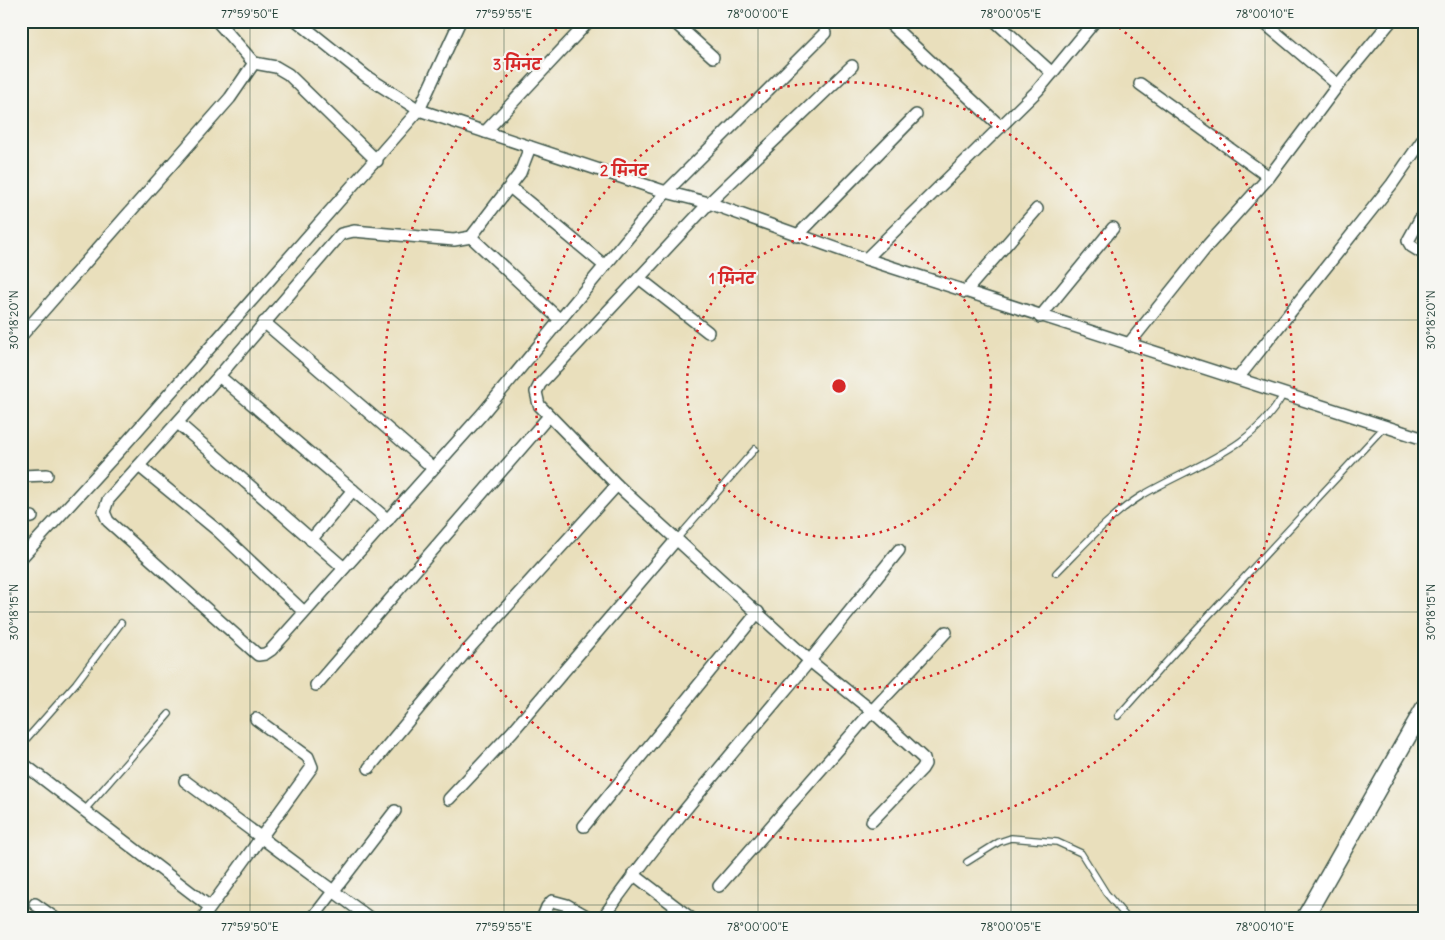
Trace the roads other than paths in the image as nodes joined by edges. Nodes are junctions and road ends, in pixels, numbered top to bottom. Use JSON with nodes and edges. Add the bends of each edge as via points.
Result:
{"nodes":[{"id":1,"x":217,"y":21,"type":"edge"},
{"id":2,"x":297,"y":21,"type":"edge"},
{"id":3,"x":460,"y":21,"type":"edge"},
{"id":4,"x":589,"y":21,"type":"edge"},
{"id":5,"x":673,"y":21,"type":"edge"},
{"id":6,"x":887,"y":21,"type":"edge"},
{"id":7,"x":995,"y":21,"type":"edge"},
{"id":8,"x":1095,"y":21,"type":"edge"},
{"id":9,"x":1262,"y":21,"type":"edge"},
{"id":10,"x":1391,"y":21,"type":"edge"},
{"id":11,"x":825,"y":33,"type":"dead end"},
{"id":12,"x":713,"y":57,"type":"dead end"},
{"id":13,"x":254,"y":63,"type":"junction"},
{"id":14,"x":852,"y":66,"type":"dead end"},
{"id":15,"x":1052,"y":73,"type":"junction"},
{"id":16,"x":1140,"y":84,"type":"dead end"},
{"id":17,"x":1338,"y":85,"type":"junction"},
{"id":18,"x":420,"y":110,"type":"junction"},
{"id":19,"x":916,"y":114,"type":"dead end"},
{"id":20,"x":1002,"y":127,"type":"junction"},
{"id":21,"x":485,"y":132,"type":"junction"},
{"id":22,"x":1424,"y":138,"type":"edge"},
{"id":23,"x":530,"y":147,"type":"junction"},
{"id":24,"x":377,"y":161,"type":"junction"},
{"id":25,"x":1269,"y":177,"type":"junction"},
{"id":26,"x":510,"y":187,"type":"junction"},
{"id":27,"x":666,"y":192,"type":"junction"},
{"id":28,"x":709,"y":203,"type":"junction"},
{"id":29,"x":1037,"y":209,"type":"dead end"},
{"id":30,"x":1424,"y":212,"type":"edge"},
{"id":31,"x":1113,"y":228,"type":"dead end"},
{"id":32,"x":797,"y":236,"type":"junction"},
{"id":33,"x":471,"y":237,"type":"junction"},
{"id":34,"x":1424,"y":254,"type":"edge"},
{"id":35,"x":866,"y":259,"type":"junction"},
{"id":36,"x":605,"y":266,"type":"junction"},
{"id":37,"x":639,"y":278,"type":"junction"},
{"id":38,"x":965,"y":292,"type":"junction"},
{"id":39,"x":1040,"y":316,"type":"junction"},
{"id":40,"x":560,"y":319,"type":"junction"},
{"id":41,"x":264,"y":322,"type":"junction"},
{"id":42,"x":708,"y":332,"type":"dead end"},
{"id":43,"x":21,"y":336,"type":"edge"},
{"id":44,"x":1128,"y":345,"type":"junction"},
{"id":45,"x":219,"y":376,"type":"junction"},
{"id":46,"x":1238,"y":378,"type":"junction"},
{"id":47,"x":1284,"y":393,"type":"junction"},
{"id":48,"x":549,"y":416,"type":"junction"},
{"id":49,"x":178,"y":423,"type":"junction"},
{"id":50,"x":1385,"y":426,"type":"junction"},
{"id":51,"x":1424,"y":439,"type":"edge"},
{"id":52,"x":755,"y":449,"type":"dead end"},
{"id":53,"x":139,"y":466,"type":"junction"},
{"id":54,"x":433,"y":468,"type":"junction"},
{"id":55,"x":47,"y":475,"type":"dead end"},
{"id":56,"x":21,"y":476,"type":"edge"},
{"id":57,"x":617,"y":485,"type":"junction"},
{"id":58,"x":353,"y":490,"type":"junction"},
{"id":59,"x":388,"y":520,"type":"junction"},
{"id":60,"x":311,"y":540,"type":"junction"},
{"id":61,"x":676,"y":540,"type":"junction"},
{"id":62,"x":899,"y":550,"type":"dead end"},
{"id":63,"x":21,"y":558,"type":"edge"},
{"id":64,"x":344,"y":568,"type":"junction"},
{"id":65,"x":1056,"y":573,"type":"dead end"},
{"id":66,"x":304,"y":612,"type":"junction"},
{"id":67,"x":758,"y":612,"type":"junction"},
{"id":68,"x":121,"y":623,"type":"dead end"},
{"id":69,"x":946,"y":632,"type":"dead end"},
{"id":70,"x":810,"y":661,"type":"junction"},
{"id":71,"x":316,"y":685,"type":"dead end"},
{"id":72,"x":1424,"y":708,"type":"edge"},
{"id":73,"x":872,"y":711,"type":"junction"},
{"id":74,"x":169,"y":714,"type":"dead end"},
{"id":75,"x":1118,"y":716,"type":"dead end"},
{"id":76,"x":256,"y":719,"type":"dead end"},
{"id":77,"x":21,"y":745,"type":"edge"},
{"id":78,"x":21,"y":762,"type":"edge"},
{"id":79,"x":369,"y":768,"type":"dead end"},
{"id":80,"x":186,"y":781,"type":"dead end"},
{"id":81,"x":449,"y":799,"type":"dead end"},
{"id":82,"x":395,"y":811,"type":"dead end"},
{"id":83,"x":83,"y":812,"type":"junction"},
{"id":84,"x":872,"y":821,"type":"dead end"},
{"id":85,"x":584,"y":826,"type":"dead end"},
{"id":86,"x":260,"y":835,"type":"junction"},
{"id":87,"x":967,"y":862,"type":"dead end"},
{"id":88,"x":633,"y":874,"type":"junction"},
{"id":89,"x":719,"y":886,"type":"dead end"},
{"id":90,"x":333,"y":889,"type":"junction"},
{"id":91,"x":35,"y":904,"type":"dead end"},
{"id":92,"x":210,"y":907,"type":"junction"},
{"id":93,"x":56,"y":919,"type":"edge"},
{"id":94,"x":202,"y":919,"type":"edge"},
{"id":95,"x":312,"y":919,"type":"edge"},
{"id":96,"x":371,"y":919,"type":"edge"},
{"id":97,"x":542,"y":919,"type":"edge"},
{"id":98,"x":592,"y":919,"type":"edge"},
{"id":99,"x":602,"y":919,"type":"edge"},
{"id":100,"x":692,"y":919,"type":"edge"},
{"id":101,"x":1128,"y":919,"type":"edge"},
{"id":102,"x":1304,"y":919,"type":"edge"}],
"edges":[{"from":1,"to":13,"type":"street"},
{"from":2,"to":18,"type":"street","via":[[367,77]]},
{"from":3,"to":18,"type":"street"},
{"from":4,"to":21,"type":"street"},
{"from":5,"to":12,"type":"street"},
{"from":6,"to":20,"type":"street"},
{"from":7,"to":15,"type":"street"},
{"from":8,"to":15,"type":"street"},
{"from":9,"to":17,"type":"street"},
{"from":10,"to":17,"type":"street"},
{"from":11,"to":27,"type":"street"},
{"from":13,"to":24,"type":"street","via":[[276,67],[288,74]]},
{"from":13,"to":43,"type":"street","via":[[230,98]]},
{"from":14,"to":28,"type":"street"},
{"from":15,"to":20,"type":"street"},
{"from":16,"to":25,"type":"street"},
{"from":17,"to":25,"type":"street"},
{"from":18,"to":21,"type":"street"},
{"from":18,"to":24,"type":"street"},
{"from":19,"to":32,"type":"street"},
{"from":20,"to":35,"type":"street"},
{"from":21,"to":23,"type":"street"},
{"from":22,"to":46,"type":"street","via":[[1392,184]]},
{"from":23,"to":26,"type":"street","via":[[520,173]]},
{"from":23,"to":27,"type":"street"},
{"from":24,"to":63,"type":"street"},
{"from":25,"to":44,"type":"street","via":[[1208,245]]},
{"from":26,"to":33,"type":"street"},
{"from":26,"to":36,"type":"street"},
{"from":27,"to":28,"type":"street"},
{"from":27,"to":36,"type":"street"},
{"from":28,"to":32,"type":"street"},
{"from":28,"to":37,"type":"street"},
{"from":29,"to":38,"type":"street"},
{"from":30,"to":34,"type":"street","via":[[1408,241]]},
{"from":31,"to":39,"type":"street"},
{"from":32,"to":35,"type":"street"},
{"from":33,"to":40,"type":"street"},
{"from":33,"to":41,"type":"street","via":[[454,240],[346,231]]},
{"from":35,"to":38,"type":"street"},
{"from":36,"to":40,"type":"street"},
{"from":37,"to":42,"type":"street"},
{"from":37,"to":48,"type":"street","via":[[540,384],[536,399]]},
{"from":38,"to":39,"type":"street"},
{"from":39,"to":44,"type":"street"},
{"from":40,"to":54,"type":"street"},
{"from":41,"to":45,"type":"street"},
{"from":41,"to":54,"type":"street"},
{"from":44,"to":46,"type":"street"},
{"from":45,"to":49,"type":"street"},
{"from":45,"to":58,"type":"street"},
{"from":46,"to":47,"type":"street"},
{"from":47,"to":50,"type":"street"},
{"from":47,"to":65,"type":"lane","via":[[1276,409],[1252,434],[1140,497],[1094,534]]},
{"from":48,"to":57,"type":"street"},
{"from":48,"to":71,"type":"street"},
{"from":49,"to":53,"type":"street"},
{"from":49,"to":60,"type":"street"},
{"from":50,"to":51,"type":"street"},
{"from":50,"to":75,"type":"lane"},
{"from":52,"to":61,"type":"lane"},
{"from":53,"to":66,"type":"street","via":[[217,530]]},
{"from":53,"to":66,"type":"street","via":[[108,500],[104,512],[106,518],[252,651],[258,655],[265,654]]},
{"from":54,"to":59,"type":"street"},
{"from":55,"to":56,"type":"street"},
{"from":57,"to":61,"type":"street"},
{"from":57,"to":79,"type":"street"},
{"from":58,"to":59,"type":"street"},
{"from":58,"to":60,"type":"street"},
{"from":59,"to":64,"type":"street"},
{"from":60,"to":64,"type":"street"},
{"from":61,"to":67,"type":"street"},
{"from":61,"to":81,"type":"street","via":[[512,732]]},
{"from":62,"to":70,"type":"street"},
{"from":64,"to":66,"type":"street"},
{"from":67,"to":70,"type":"street"},
{"from":67,"to":85,"type":"street"},
{"from":68,"to":77,"type":"lane","via":[[76,683]]},
{"from":69,"to":73,"type":"street"},
{"from":70,"to":73,"type":"street"},
{"from":70,"to":88,"type":"street"},
{"from":72,"to":102,"type":"street"},
{"from":73,"to":84,"type":"street","via":[[920,754],[925,764]]},
{"from":73,"to":89,"type":"street"},
{"from":74,"to":83,"type":"lane"},
{"from":76,"to":86,"type":"street","via":[[308,758],[312,767]]},
{"from":78,"to":83,"type":"street"},
{"from":80,"to":86,"type":"street"},
{"from":82,"to":90,"type":"street"},
{"from":83,"to":92,"type":"street"},
{"from":86,"to":90,"type":"street"},
{"from":86,"to":92,"type":"street"},
{"from":87,"to":101,"type":"lane","via":[[1011,838],[1058,842],[1081,853],[1106,893]]},
{"from":88,"to":99,"type":"street"},
{"from":88,"to":100,"type":"street"},
{"from":90,"to":95,"type":"street"},
{"from":90,"to":96,"type":"street"},
{"from":91,"to":93,"type":"street"},
{"from":92,"to":94,"type":"street"},
{"from":97,"to":98,"type":"street","via":[[552,901],[567,905]]}]}
